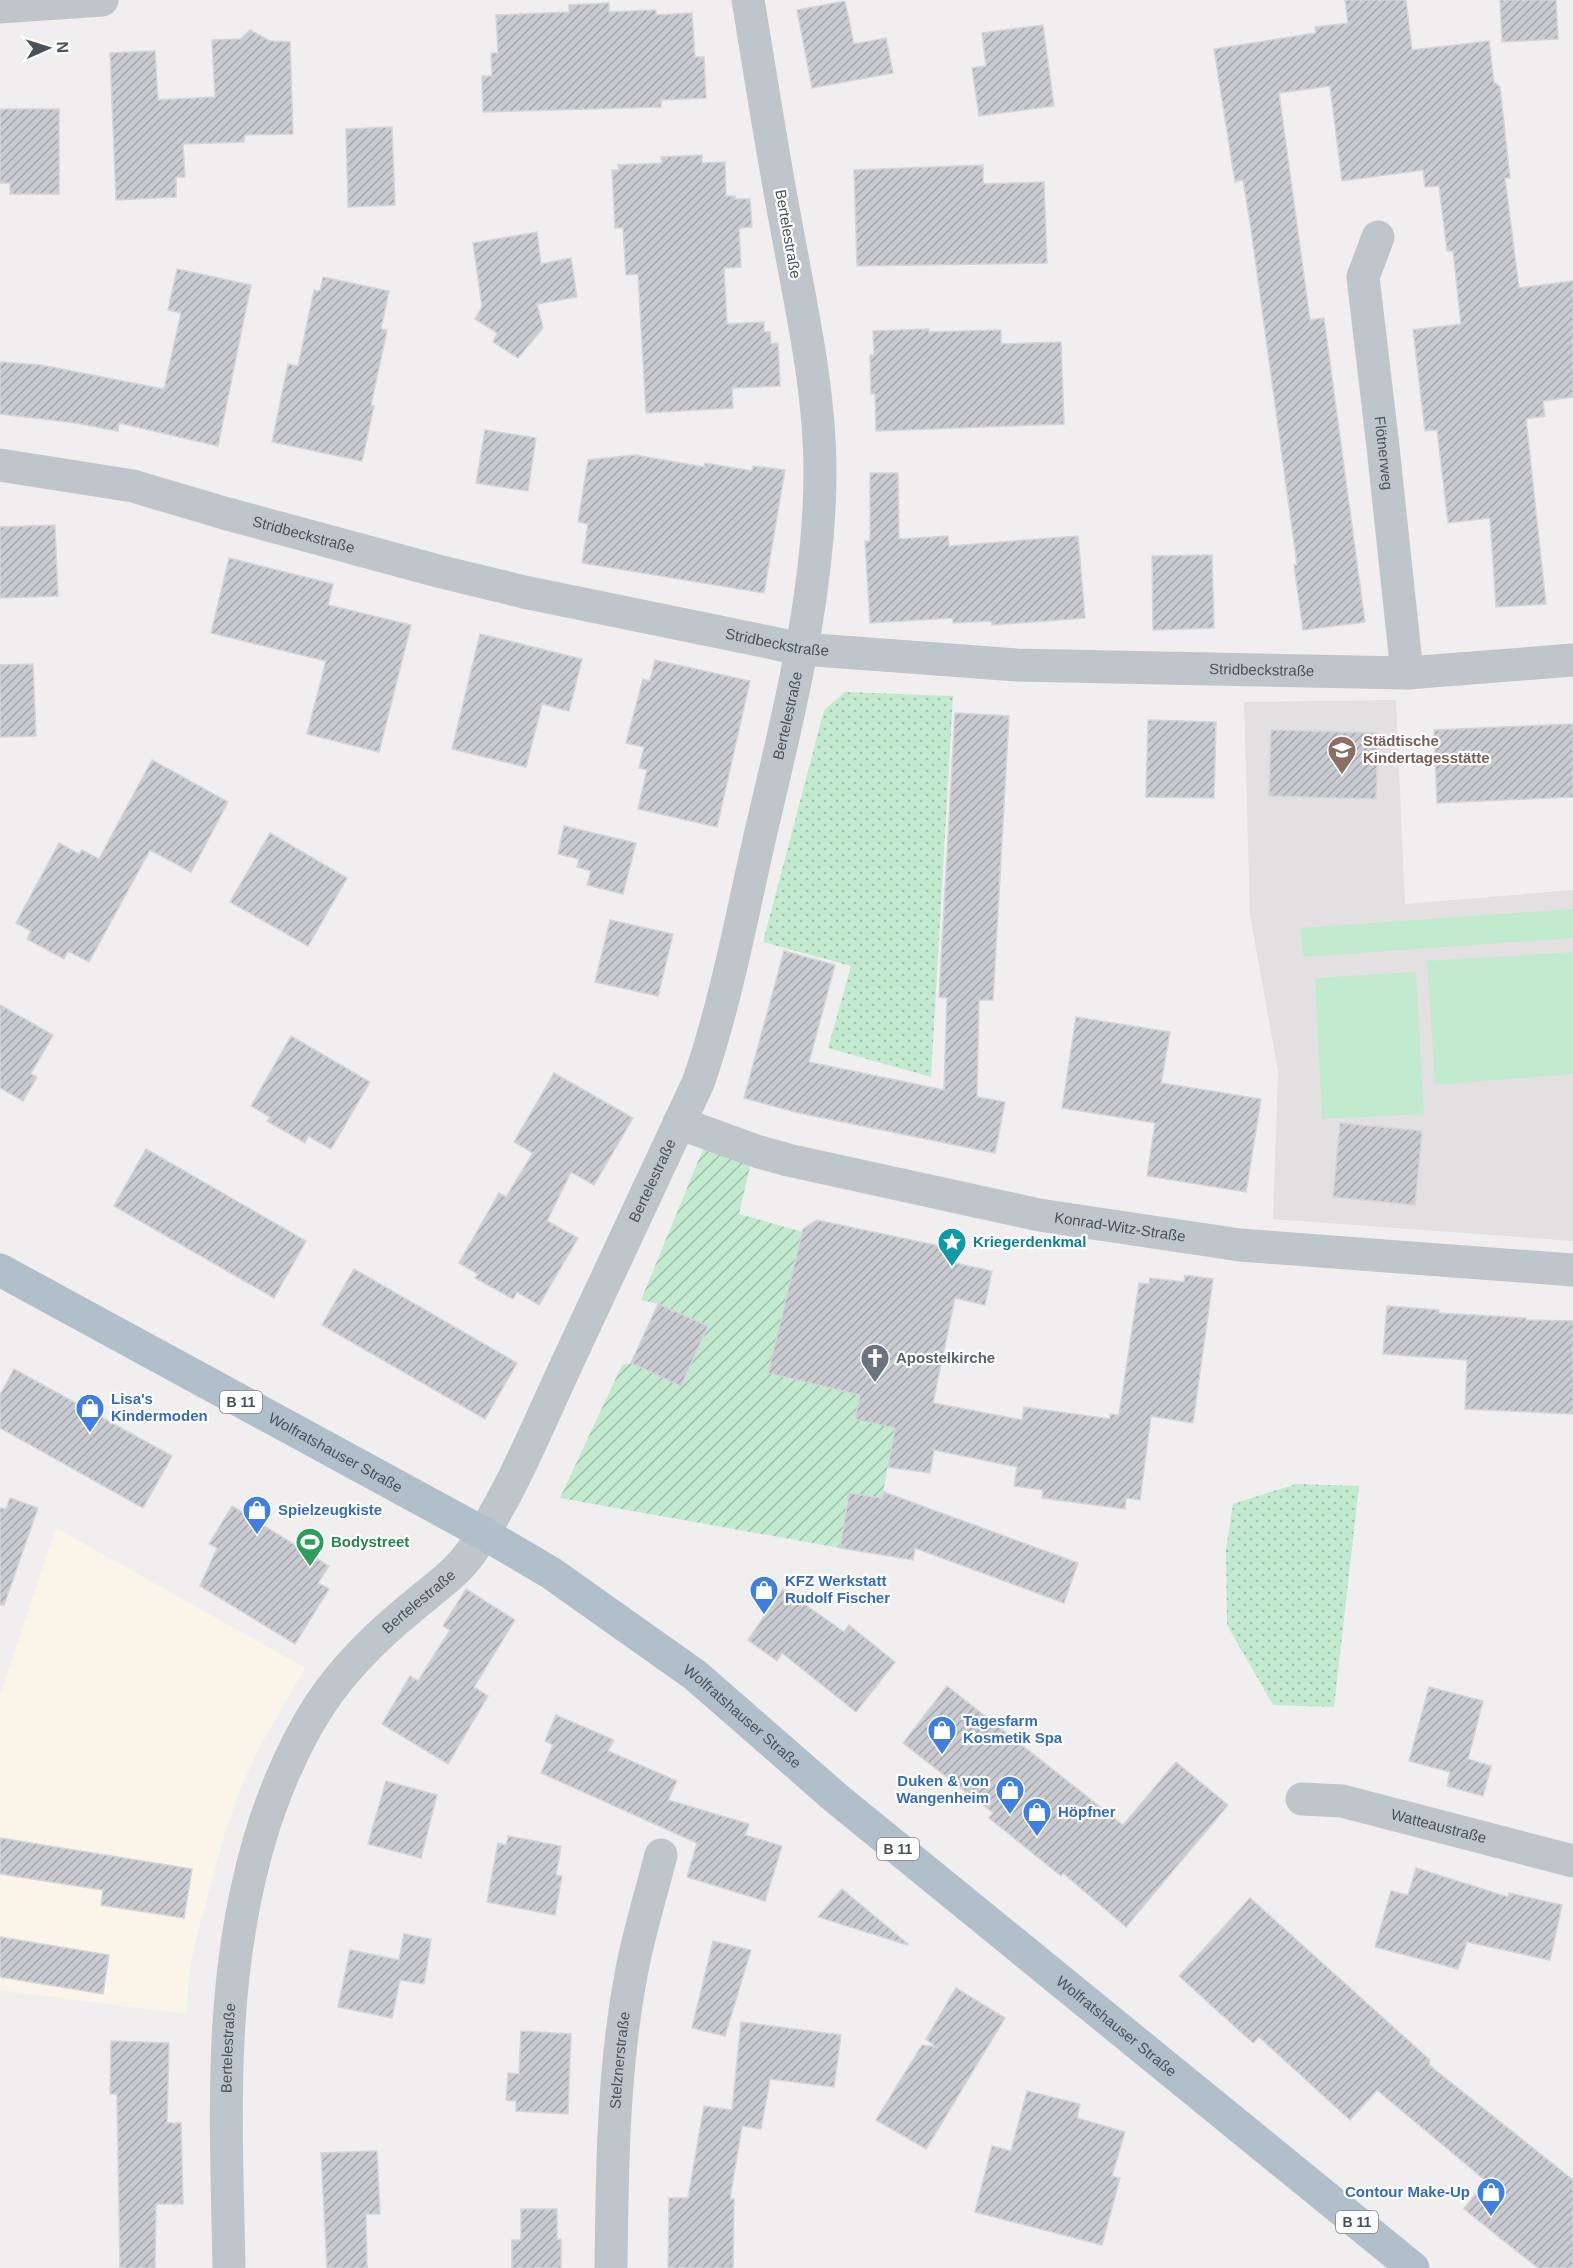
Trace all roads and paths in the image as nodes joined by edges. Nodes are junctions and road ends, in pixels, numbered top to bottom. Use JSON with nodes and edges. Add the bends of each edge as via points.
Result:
{"nodes":[{"id":1,"x":102,"y":0,"type":"edge"},
{"id":2,"x":748,"y":0,"type":"edge"},
{"id":3,"x":0,"y":7,"type":"edge"},
{"id":4,"x":1378,"y":237,"type":"dead end"},
{"id":5,"x":0,"y":465,"type":"edge"},
{"id":6,"x":802,"y":650,"type":"junction"},
{"id":7,"x":1573,"y":660,"type":"edge"},
{"id":8,"x":1407,"y":674,"type":"junction"},
{"id":9,"x":679,"y":1123,"type":"junction"},
{"id":10,"x":1573,"y":1269,"type":"edge"},
{"id":11,"x":0,"y":1270,"type":"edge"},
{"id":12,"x":483,"y":1533,"type":"junction"},
{"id":13,"x":1302,"y":1799,"type":"dead end"},
{"id":14,"x":661,"y":1855,"type":"dead end"},
{"id":15,"x":1573,"y":1861,"type":"edge"},
{"id":16,"x":229,"y":2268,"type":"edge"},
{"id":17,"x":610,"y":2268,"type":"edge"},
{"id":18,"x":1413,"y":2268,"type":"edge"}],
"edges":[{"from":1,"to":3,"type":"street"},
{"from":2,"to":6,"type":"street","name":"Bertelestraße","via":[[817,409],[817,541]]},
{"from":4,"to":8,"type":"street","name":"Flötnerweg","via":[[1363,277]]},
{"from":5,"to":6,"type":"street","name":"Stridbeckstraße","via":[[134,486],[438,572]]},
{"from":6,"to":8,"type":"street","name":"Stridbeckstraße","via":[[1017,665]]},
{"from":6,"to":9,"type":"street","name":"Bertelestraße","via":[[712,1042]]},
{"from":7,"to":8,"type":"street","name":"Stridbeckstraße"},
{"from":9,"to":10,"type":"street","name":"Konrad-Witz-Straße","via":[[788,1160],[1039,1215],[1240,1245]]},
{"from":9,"to":12,"type":"street","name":"Bertelestraße","via":[[507,1491]]},
{"from":11,"to":12,"type":"main road","name":"Wolfratshauser Straße","number":"B 11"},
{"from":12,"to":16,"type":"street","name":"Bertelestraße","via":[[466,1559],[356,1659],[322,1702],[295,1747],[271,1804],[241,1911],[233,1967],[226,2046]]},
{"from":12,"to":18,"type":"main road","name":"Wolfratshauser Straße","number":"B 11","via":[[551,1573],[694,1675],[836,1798]]},
{"from":13,"to":15,"type":"street","name":"Watteaustraße","via":[[1342,1801]]},
{"from":14,"to":17,"type":"street","name":"Stelznerstraße","via":[[631,1974],[619,2061]]}]}
